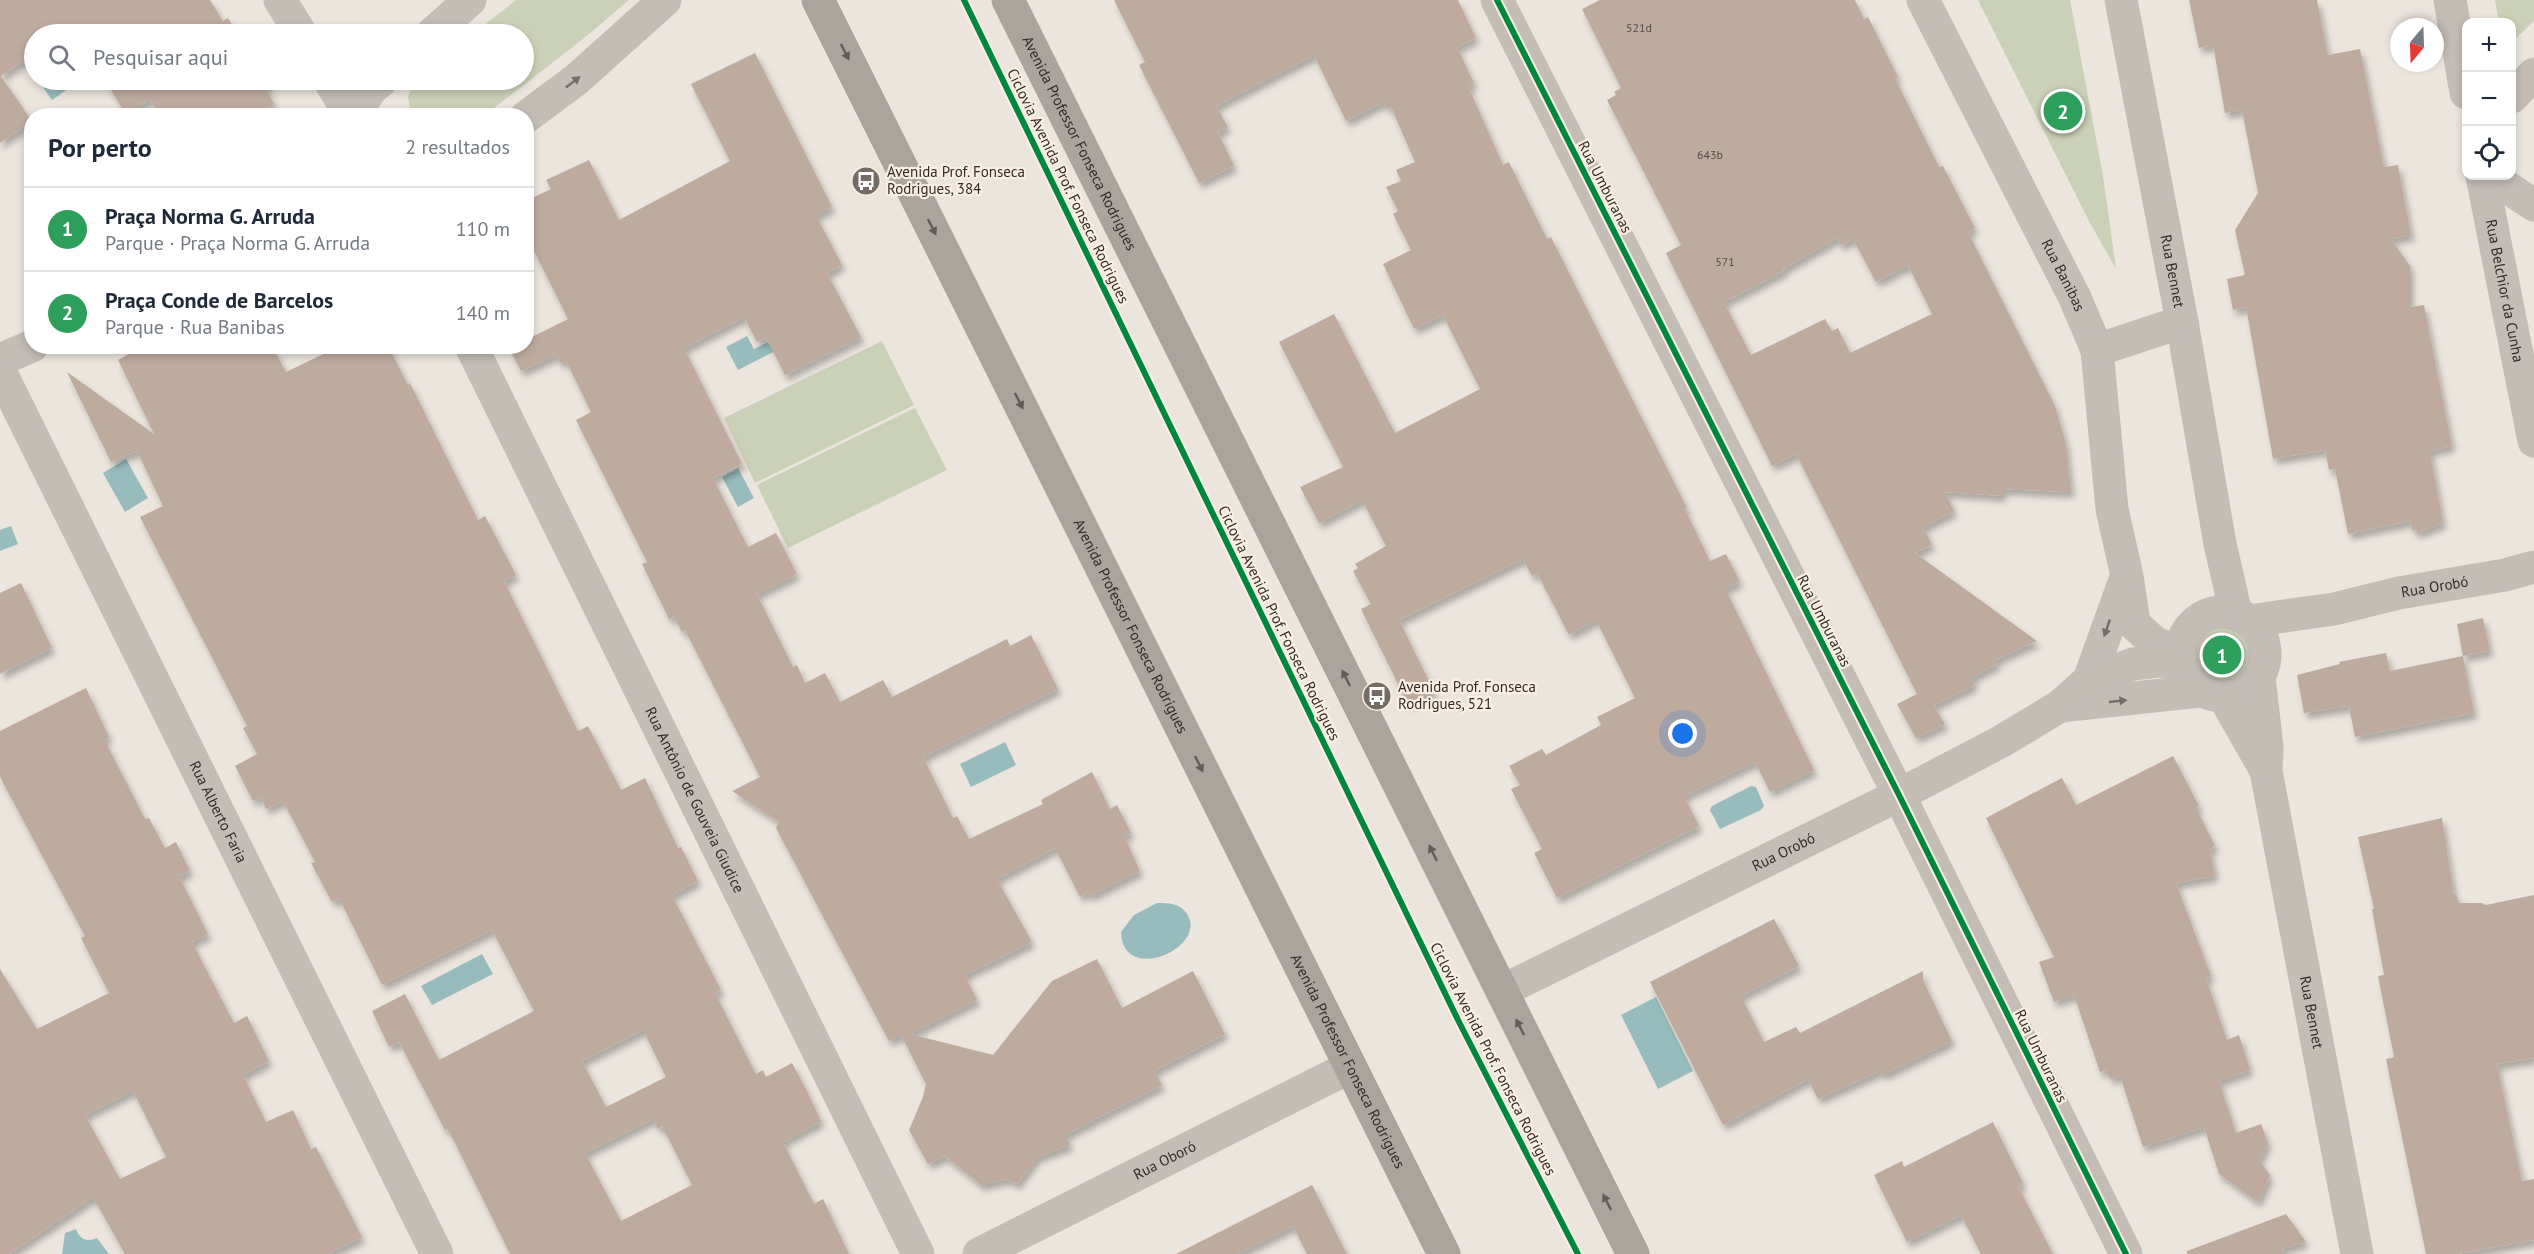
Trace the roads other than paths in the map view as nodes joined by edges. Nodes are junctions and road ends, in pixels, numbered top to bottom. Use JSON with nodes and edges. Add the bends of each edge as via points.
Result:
{"nodes":[{"id":1,"x":280,"y":0,"type":"edge"},
{"id":2,"x":470,"y":0,"type":"edge"},
{"id":3,"x":665,"y":0,"type":"edge"},
{"id":4,"x":818,"y":0,"type":"edge"},
{"id":5,"x":1008,"y":0,"type":"edge"},
{"id":6,"x":1497,"y":0,"type":"edge"},
{"id":7,"x":1923,"y":0,"type":"edge"},
{"id":8,"x":2121,"y":0,"type":"edge"},
{"id":9,"x":2450,"y":0,"type":"edge"},
{"id":10,"x":295,"y":24,"type":"edge"},
{"id":11,"x":443,"y":24,"type":"edge"},
{"id":12,"x":2462,"y":72,"type":"edge"},
{"id":13,"x":2534,"y":74,"type":"edge"},
{"id":14,"x":335,"y":90,"type":"edge"},
{"id":15,"x":370,"y":90,"type":"edge"},
{"id":16,"x":2516,"y":92,"type":"edge"},
{"id":17,"x":347,"y":108,"type":"edge"},
{"id":18,"x":358,"y":108,"type":"edge"},
{"id":19,"x":534,"y":111,"type":"edge"},
{"id":20,"x":2483,"y":180,"type":"edge"},
{"id":21,"x":2496,"y":180,"type":"edge"},
{"id":22,"x":2534,"y":205,"type":"edge"},
{"id":23,"x":2182,"y":322,"type":"junction"},
{"id":24,"x":24,"y":350,"type":"edge"},
{"id":25,"x":2097,"y":350,"type":"junction"},
{"id":26,"x":475,"y":354,"type":"edge"},
{"id":27,"x":0,"y":360,"type":"edge"},
{"id":28,"x":0,"y":371,"type":"edge"},
{"id":29,"x":2534,"y":441,"type":"edge"},
{"id":30,"x":2220,"y":544,"type":"junction"},
{"id":31,"x":2534,"y":567,"type":"edge"},
{"id":32,"x":2127,"y":576,"type":"junction"},
{"id":33,"x":2334,"y":609,"type":"junction"},
{"id":34,"x":2244,"y":618,"type":"junction"},
{"id":35,"x":2198,"y":620,"type":"junction"},
{"id":36,"x":2181,"y":656,"type":"junction"},
{"id":37,"x":2262,"y":670,"type":"junction"},
{"id":38,"x":2089,"y":680,"type":"junction"},
{"id":39,"x":2212,"y":694,"type":"junction"},
{"id":40,"x":2060,"y":706,"type":"junction"},
{"id":41,"x":2266,"y":771,"type":"junction"},
{"id":42,"x":1899,"y":795,"type":"junction"},
{"id":43,"x":1502,"y":991,"type":"junction"},
{"id":44,"x":1350,"y":1067,"type":"junction"},
{"id":45,"x":437,"y":1254,"type":"edge"},
{"id":46,"x":918,"y":1254,"type":"edge"},
{"id":47,"x":979,"y":1254,"type":"edge"},
{"id":48,"x":1444,"y":1254,"type":"edge"},
{"id":49,"x":1633,"y":1254,"type":"edge"},
{"id":50,"x":2126,"y":1254,"type":"edge"},
{"id":51,"x":2357,"y":1254,"type":"edge"}],
"edges":[{"from":1,"to":10,"type":"street"},
{"from":2,"to":11,"type":"street"},
{"from":19,"to":3,"type":"street","one_way":true,"via":[[577,79]]},
{"from":4,"to":44,"type":"highway","name":"Avenida Professor Fonseca Rodrigues","one_way":true},
{"from":43,"to":5,"type":"highway","name":"Avenida Professor Fonseca Rodrigues","one_way":true},
{"from":6,"to":42,"type":"street","name":"Rua Umburanas"},
{"from":7,"to":25,"type":"street","name":"Rua Banibas","via":[[2075,298]]},
{"from":8,"to":23,"type":"street","name":"Rua Bennet"},
{"from":9,"to":12,"type":"street"},
{"from":13,"to":16,"type":"street"},
{"from":14,"to":17,"type":"street"},
{"from":15,"to":18,"type":"street"},
{"from":20,"to":29,"type":"street","name":"Rua Belchior da Cunha"},
{"from":21,"to":22,"type":"street"},
{"from":23,"to":25,"type":"street"},
{"from":23,"to":30,"type":"street","name":"Rua Bennet"},
{"from":24,"to":27,"type":"street"},
{"from":25,"to":32,"type":"street","name":"Rua Banibas","via":[[2112,509]]},
{"from":26,"to":46,"type":"street","name":"Rua Antônio de Gouveia Giudice"},
{"from":28,"to":45,"type":"street","name":"Rua Alberto Faria"},
{"from":30,"to":34,"type":"street","name":"Rua Bennet","via":[[2234,605]]},
{"from":30,"to":35,"type":"street","name":"Rua Bennet"},
{"from":31,"to":33,"type":"street","name":"Rua Orobó"},
{"from":32,"to":36,"type":"street","name":"Rua Banibas","via":[[2134,624],[2155,643]]},
{"from":32,"to":38,"type":"street","one_way":true},
{"from":33,"to":34,"type":"street","name":"Rua Orobó"},
{"from":33,"to":37,"type":"street","name":"Rua Orobó","via":[[2295,628],[2279,642]]},
{"from":34,"to":35,"type":"street","via":[[2224,612]]},
{"from":34,"to":37,"type":"street","via":[[2259,632],[2265,647]]},
{"from":35,"to":36,"type":"street","via":[[2186,632]]},
{"from":36,"to":38,"type":"street","name":"Rua Orobó","via":[[2133,664]]},
{"from":36,"to":39,"type":"street","via":[[2185,675]]},
{"from":37,"to":39,"type":"street","via":[[2250,687],[2238,694]]},
{"from":37,"to":41,"type":"street","name":"Rua Bennet"},
{"from":38,"to":40,"type":"street","name":"Rua Orobó"},
{"from":40,"to":39,"type":"street","name":"Rua Orobó","one_way":true},
{"from":39,"to":41,"type":"street","name":"Rua Bennet"},
{"from":40,"to":42,"type":"street","name":"Rua Orobó"},
{"from":41,"to":51,"type":"street","name":"Rua Bennet"},
{"from":42,"to":43,"type":"street","name":"Rua Orobó"},
{"from":42,"to":50,"type":"street","name":"Rua Umburanas"},
{"from":49,"to":43,"type":"highway","name":"Avenida Professor Fonseca Rodrigues","one_way":true},
{"from":44,"to":47,"type":"street","name":"Rua Oboró"},
{"from":44,"to":48,"type":"highway","name":"Avenida Professor Fonseca Rodrigues"}]}
